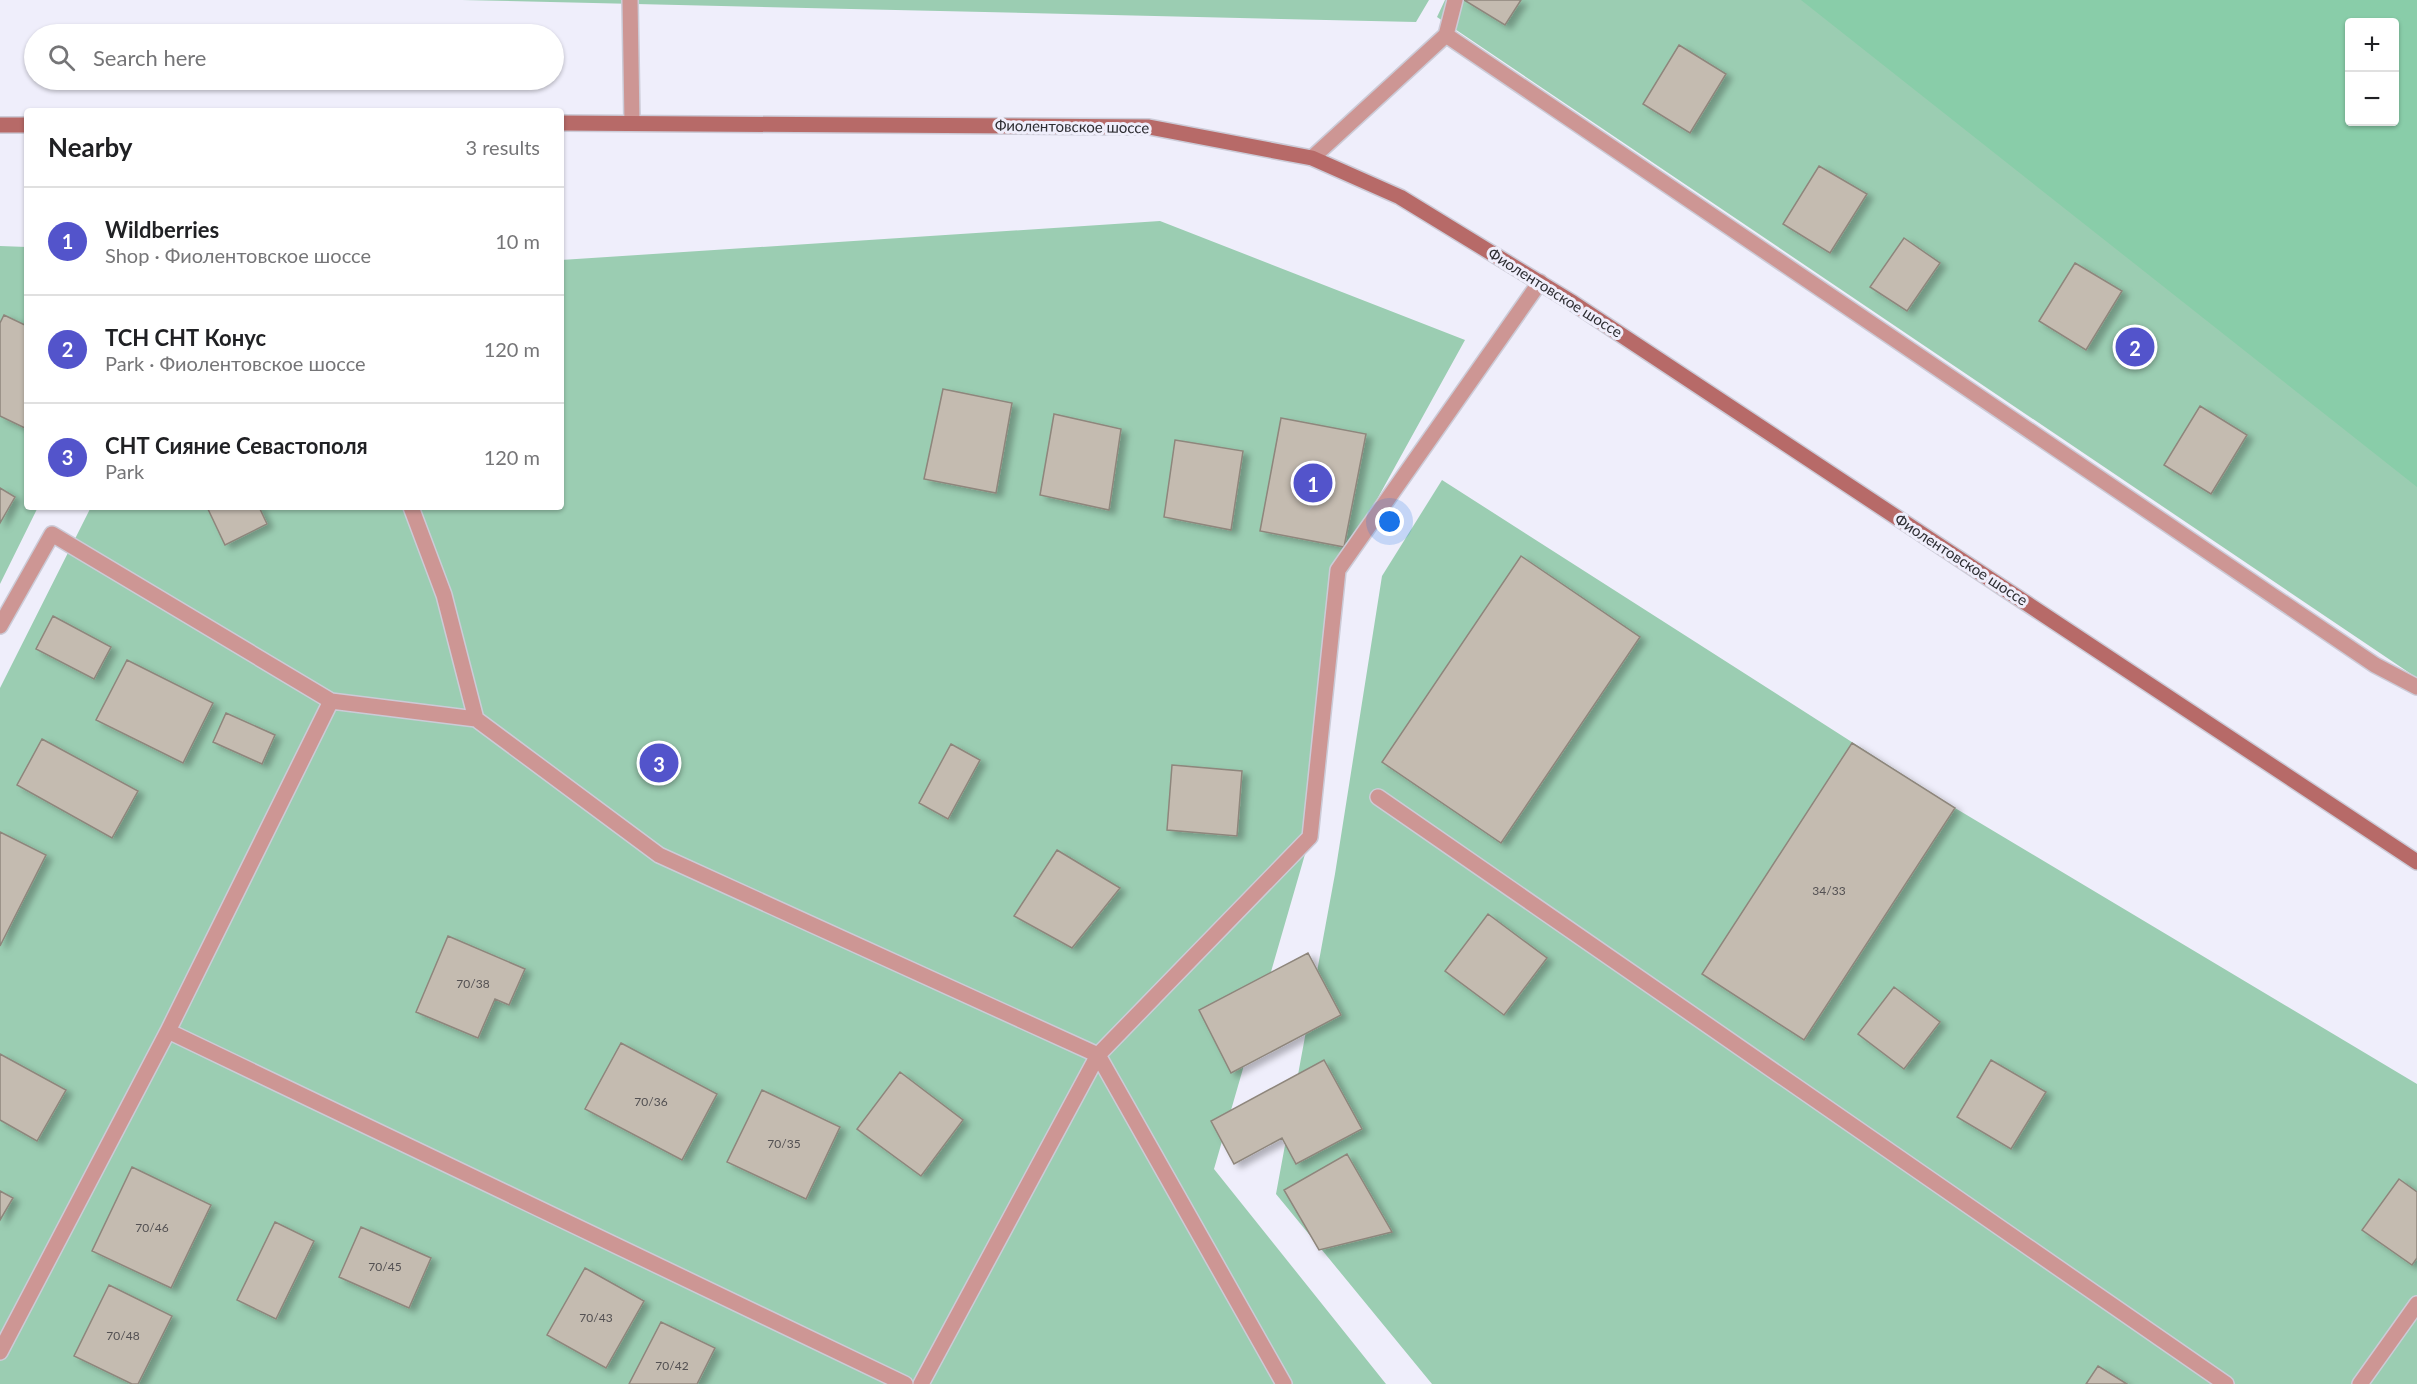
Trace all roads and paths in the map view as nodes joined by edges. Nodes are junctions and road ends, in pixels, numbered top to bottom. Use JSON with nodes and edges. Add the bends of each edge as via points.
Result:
{"nodes":[{"id":1,"x":630,"y":0,"type":"edge"},
{"id":2,"x":1455,"y":0,"type":"edge"},
{"id":3,"x":1446,"y":35,"type":"junction"},
{"id":4,"x":632,"y":122,"type":"junction"},
{"id":5,"x":564,"y":123,"type":"edge"},
{"id":6,"x":0,"y":125,"type":"edge"},
{"id":7,"x":24,"y":125,"type":"edge"},
{"id":8,"x":1312,"y":158,"type":"junction"},
{"id":9,"x":1540,"y":282,"type":"junction"},
{"id":10,"x":412,"y":510,"type":"edge"},
{"id":11,"x":0,"y":626,"type":"edge"},
{"id":12,"x":2417,"y":687,"type":"edge"},
{"id":13,"x":331,"y":701,"type":"junction"},
{"id":14,"x":476,"y":719,"type":"junction"},
{"id":15,"x":1378,"y":797,"type":"dead end"},
{"id":16,"x":2417,"y":862,"type":"edge"},
{"id":17,"x":168,"y":1031,"type":"junction"},
{"id":18,"x":1098,"y":1055,"type":"junction"},
{"id":19,"x":2417,"y":1304,"type":"edge"},
{"id":20,"x":0,"y":1352,"type":"edge"},
{"id":21,"x":905,"y":1384,"type":"edge"},
{"id":22,"x":921,"y":1384,"type":"edge"},
{"id":23,"x":1284,"y":1384,"type":"edge"},
{"id":24,"x":2226,"y":1384,"type":"edge"},
{"id":25,"x":2360,"y":1384,"type":"edge"}],
"edges":[{"from":1,"to":4,"type":"lane"},
{"from":2,"to":3,"type":"lane"},
{"from":3,"to":8,"type":"lane"},
{"from":3,"to":12,"type":"lane","via":[[2375,665]]},
{"from":4,"to":5,"type":"main road","name":"Фиолентовское шоссе"},
{"from":4,"to":8,"type":"main road","name":"Фиолентовское шоссе","via":[[1149,127]]},
{"from":6,"to":7,"type":"main road"},
{"from":8,"to":9,"type":"main road","name":"Фиолентовское шоссе","via":[[1400,197]]},
{"from":9,"to":16,"type":"main road","name":"Фиолентовское шоссе"},
{"from":9,"to":18,"type":"lane","via":[[1338,570],[1310,837]]},
{"from":10,"to":14,"type":"lane","via":[[444,595]]},
{"from":11,"to":13,"type":"lane","via":[[52,534]]},
{"from":13,"to":14,"type":"lane"},
{"from":13,"to":17,"type":"lane"},
{"from":14,"to":18,"type":"lane","via":[[659,855]]},
{"from":15,"to":24,"type":"lane"},
{"from":17,"to":20,"type":"lane"},
{"from":17,"to":21,"type":"lane"},
{"from":18,"to":22,"type":"lane"},
{"from":18,"to":23,"type":"lane"},
{"from":19,"to":25,"type":"lane"}]}
